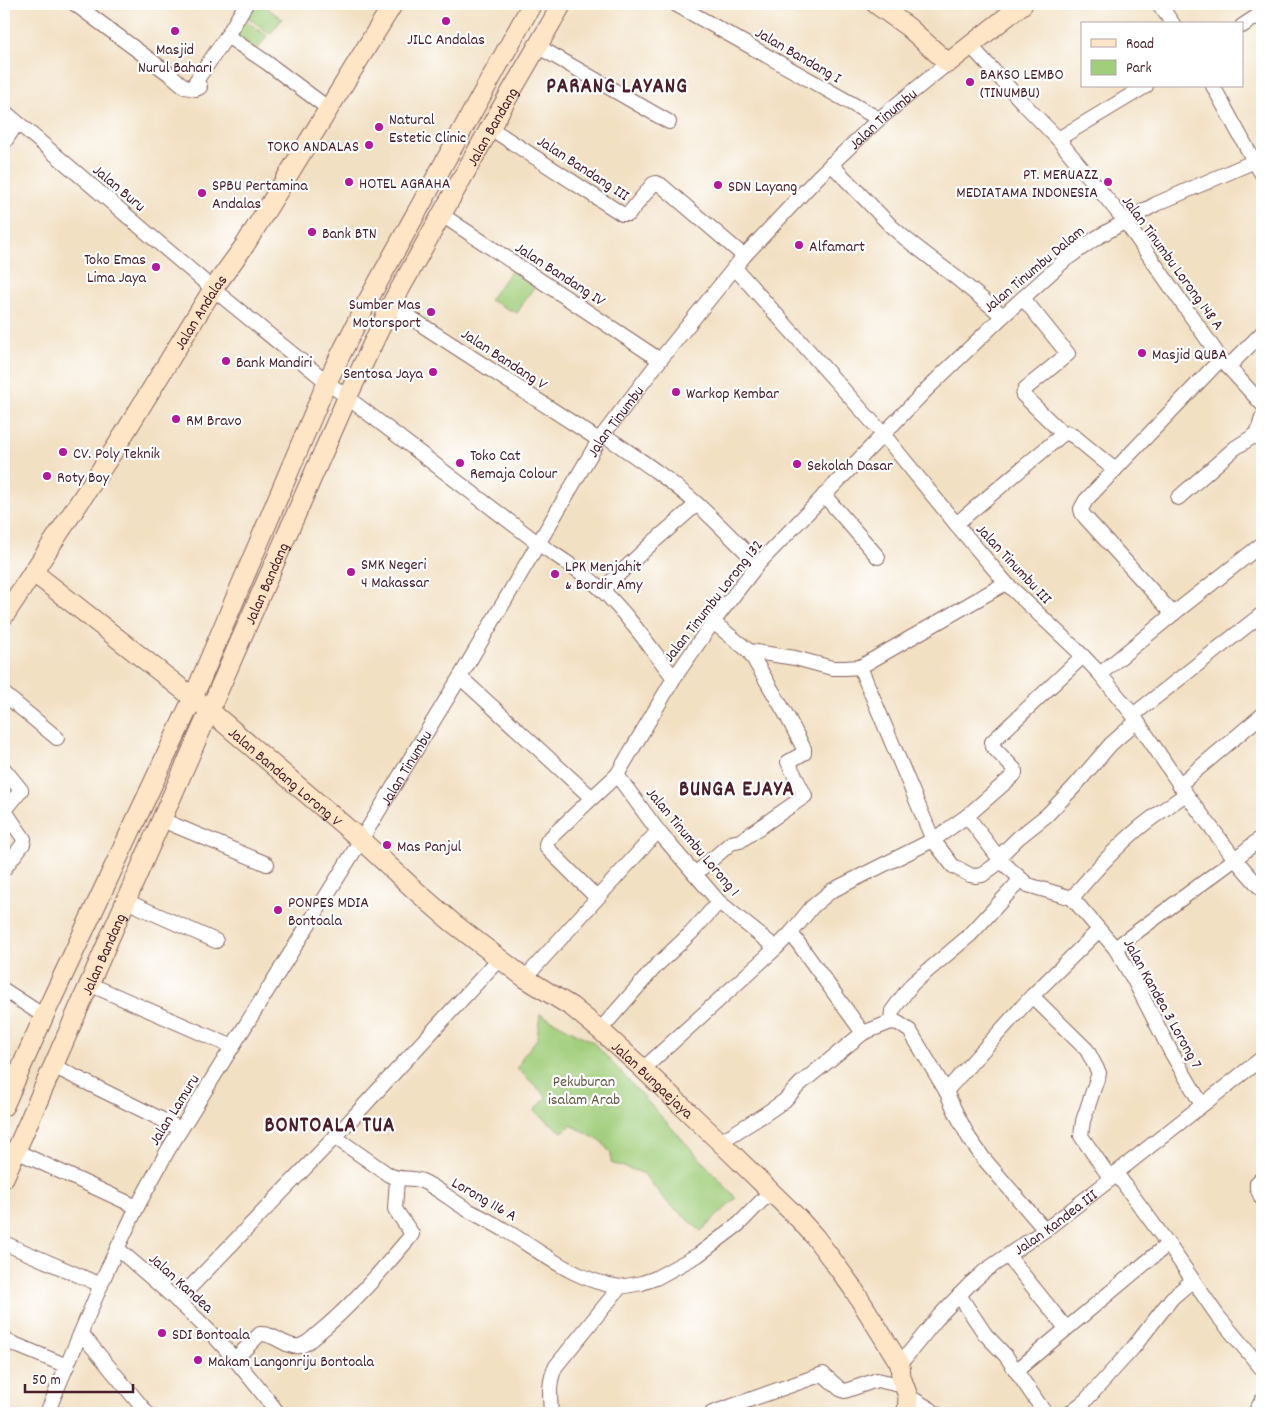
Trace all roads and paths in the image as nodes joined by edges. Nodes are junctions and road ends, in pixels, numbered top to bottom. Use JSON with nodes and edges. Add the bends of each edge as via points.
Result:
{"nodes":[{"id":1,"x":246,"y":4,"type":"edge"},
{"id":2,"x":393,"y":4,"type":"edge"},
{"id":3,"x":532,"y":4,"type":"edge"},
{"id":4,"x":562,"y":4,"type":"edge"},
{"id":5,"x":675,"y":4,"type":"edge"},
{"id":6,"x":876,"y":4,"type":"edge"},
{"id":7,"x":1023,"y":4,"type":"edge"},
{"id":8,"x":1159,"y":4,"type":"edge"},
{"id":9,"x":85,"y":7,"type":"edge"},
{"id":10,"x":1262,"y":13,"type":"edge"},
{"id":11,"x":1172,"y":22,"type":"edge"},
{"id":12,"x":1244,"y":25,"type":"edge"},
{"id":13,"x":227,"y":36,"type":"junction"},
{"id":14,"x":537,"y":46,"type":"junction"},
{"id":15,"x":970,"y":46,"type":"junction"},
{"id":16,"x":948,"y":63,"type":"junction"},
{"id":17,"x":1143,"y":88,"type":"edge"},
{"id":18,"x":1214,"y":88,"type":"edge"},
{"id":19,"x":329,"y":109,"type":"junction"},
{"id":20,"x":4,"y":111,"type":"edge"},
{"id":21,"x":879,"y":119,"type":"junction"},
{"id":22,"x":669,"y":122,"type":"dead end"},
{"id":23,"x":17,"y":123,"type":"junction"},
{"id":24,"x":490,"y":128,"type":"junction"},
{"id":25,"x":1058,"y":139,"type":"junction"},
{"id":26,"x":4,"y":143,"type":"edge"},
{"id":27,"x":1258,"y":160,"type":"edge"},
{"id":28,"x":831,"y":164,"type":"junction"},
{"id":29,"x":1262,"y":174,"type":"edge"},
{"id":30,"x":442,"y":215,"type":"junction"},
{"id":31,"x":1125,"y":221,"type":"junction"},
{"id":32,"x":744,"y":256,"type":"junction"},
{"id":33,"x":734,"y":267,"type":"junction"},
{"id":34,"x":213,"y":289,"type":"junction"},
{"id":35,"x":1023,"y":298,"type":"junction"},
{"id":36,"x":391,"y":306,"type":"junction"},
{"id":37,"x":1003,"y":316,"type":"junction"},
{"id":38,"x":1262,"y":333,"type":"edge"},
{"id":39,"x":660,"y":360,"type":"junction"},
{"id":40,"x":1225,"y":363,"type":"junction"},
{"id":41,"x":327,"y":382,"type":"junction"},
{"id":42,"x":347,"y":398,"type":"junction"},
{"id":43,"x":1262,"y":404,"type":"edge"},
{"id":44,"x":1262,"y":418,"type":"edge"},
{"id":45,"x":883,"y":434,"type":"junction"},
{"id":46,"x":1063,"y":434,"type":"junction"},
{"id":47,"x":602,"y":438,"type":"junction"},
{"id":48,"x":1260,"y":438,"type":"edge"},
{"id":49,"x":1115,"y":470,"type":"junction"},
{"id":50,"x":824,"y":495,"type":"junction"},
{"id":51,"x":1178,"y":498,"type":"dead end"},
{"id":52,"x":697,"y":504,"type":"junction"},
{"id":53,"x":956,"y":524,"type":"junction"},
{"id":54,"x":539,"y":544,"type":"junction"},
{"id":55,"x":1262,"y":544,"type":"edge"},
{"id":56,"x":878,"y":557,"type":"dead end"},
{"id":57,"x":758,"y":564,"type":"junction"},
{"id":58,"x":33,"y":572,"type":"junction"},
{"id":59,"x":1006,"y":583,"type":"junction"},
{"id":60,"x":602,"y":590,"type":"junction"},
{"id":61,"x":7,"y":606,"type":"edge"},
{"id":62,"x":1173,"y":614,"type":"junction"},
{"id":63,"x":1262,"y":614,"type":"edge"},
{"id":64,"x":713,"y":622,"type":"junction"},
{"id":65,"x":749,"y":651,"type":"junction"},
{"id":66,"x":1083,"y":656,"type":"junction"},
{"id":67,"x":860,"y":667,"type":"junction"},
{"id":68,"x":1100,"y":674,"type":"junction"},
{"id":69,"x":460,"y":677,"type":"junction"},
{"id":70,"x":674,"y":678,"type":"junction"},
{"id":71,"x":4,"y":694,"type":"edge"},
{"id":72,"x":193,"y":698,"type":"junction"},
{"id":73,"x":210,"y":711,"type":"junction"},
{"id":74,"x":1262,"y":715,"type":"edge"},
{"id":75,"x":1135,"y":718,"type":"junction"},
{"id":76,"x":57,"y":738,"type":"dead end"},
{"id":77,"x":4,"y":769,"type":"edge"},
{"id":78,"x":617,"y":775,"type":"junction"},
{"id":79,"x":1183,"y":790,"type":"junction"},
{"id":80,"x":592,"y":798,"type":"junction"},
{"id":81,"x":967,"y":816,"type":"junction"},
{"id":82,"x":162,"y":820,"type":"junction"},
{"id":83,"x":658,"y":831,"type":"junction"},
{"id":84,"x":1262,"y":838,"type":"edge"},
{"id":85,"x":361,"y":840,"type":"junction"},
{"id":86,"x":933,"y":840,"type":"junction"},
{"id":87,"x":1000,"y":859,"type":"junction"},
{"id":88,"x":1235,"y":859,"type":"junction"},
{"id":89,"x":267,"y":864,"type":"dead end"},
{"id":90,"x":4,"y":869,"type":"edge"},
{"id":91,"x":695,"y":874,"type":"junction"},
{"id":92,"x":1020,"y":879,"type":"junction"},
{"id":93,"x":1262,"y":890,"type":"edge"},
{"id":94,"x":597,"y":898,"type":"junction"},
{"id":95,"x":1072,"y":898,"type":"junction"},
{"id":96,"x":126,"y":901,"type":"junction"},
{"id":97,"x":719,"y":902,"type":"junction"},
{"id":98,"x":1099,"y":930,"type":"junction"},
{"id":99,"x":791,"y":932,"type":"junction"},
{"id":100,"x":216,"y":941,"type":"dead end"},
{"id":101,"x":776,"y":948,"type":"junction"},
{"id":102,"x":1115,"y":948,"type":"junction"},
{"id":103,"x":499,"y":959,"type":"junction"},
{"id":104,"x":524,"y":978,"type":"junction"},
{"id":105,"x":89,"y":984,"type":"junction"},
{"id":106,"x":4,"y":990,"type":"edge"},
{"id":107,"x":1032,"y":996,"type":"junction"},
{"id":108,"x":44,"y":1016,"type":"junction"},
{"id":109,"x":891,"y":1022,"type":"junction"},
{"id":110,"x":600,"y":1030,"type":"junction"},
{"id":111,"x":864,"y":1033,"type":"junction"},
{"id":112,"x":233,"y":1047,"type":"junction"},
{"id":113,"x":1262,"y":1058,"type":"edge"},
{"id":114,"x":53,"y":1066,"type":"junction"},
{"id":115,"x":643,"y":1069,"type":"junction"},
{"id":116,"x":946,"y":1091,"type":"junction"},
{"id":117,"x":1202,"y":1105,"type":"junction"},
{"id":118,"x":4,"y":1106,"type":"edge"},
{"id":119,"x":181,"y":1129,"type":"junction"},
{"id":120,"x":335,"y":1136,"type":"junction"},
{"id":121,"x":720,"y":1142,"type":"junction"},
{"id":122,"x":16,"y":1151,"type":"junction"},
{"id":123,"x":1114,"y":1176,"type":"junction"},
{"id":124,"x":4,"y":1178,"type":"edge"},
{"id":125,"x":1262,"y":1178,"type":"edge"},
{"id":126,"x":397,"y":1179,"type":"junction"},
{"id":127,"x":770,"y":1192,"type":"junction"},
{"id":128,"x":1262,"y":1199,"type":"edge"},
{"id":129,"x":137,"y":1207,"type":"junction"},
{"id":130,"x":1046,"y":1230,"type":"junction"},
{"id":131,"x":4,"y":1243,"type":"edge"},
{"id":132,"x":1168,"y":1244,"type":"junction"},
{"id":133,"x":118,"y":1249,"type":"junction"},
{"id":134,"x":1008,"y":1256,"type":"junction"},
{"id":135,"x":1193,"y":1280,"type":"junction"},
{"id":136,"x":101,"y":1285,"type":"junction"},
{"id":137,"x":620,"y":1287,"type":"junction"},
{"id":138,"x":959,"y":1295,"type":"junction"},
{"id":139,"x":177,"y":1300,"type":"junction"},
{"id":140,"x":1066,"y":1328,"type":"junction"},
{"id":141,"x":81,"y":1333,"type":"junction"},
{"id":142,"x":4,"y":1340,"type":"edge"},
{"id":143,"x":234,"y":1360,"type":"junction"},
{"id":144,"x":900,"y":1364,"type":"junction"},
{"id":145,"x":67,"y":1366,"type":"junction"},
{"id":146,"x":1262,"y":1369,"type":"edge"},
{"id":147,"x":1016,"y":1371,"type":"junction"},
{"id":148,"x":906,"y":1398,"type":"edge"},
{"id":149,"x":1262,"y":1400,"type":"edge"},
{"id":150,"x":48,"y":1413,"type":"edge"},
{"id":151,"x":147,"y":1413,"type":"edge"},
{"id":152,"x":278,"y":1413,"type":"edge"},
{"id":153,"x":551,"y":1413,"type":"edge"},
{"id":154,"x":712,"y":1413,"type":"edge"},
{"id":155,"x":935,"y":1413,"type":"edge"},
{"id":156,"x":1045,"y":1413,"type":"edge"},
{"id":157,"x":1070,"y":1413,"type":"edge"},
{"id":158,"x":1255,"y":1413,"type":"edge"}],
"edges":[{"from":1,"to":13,"type":"street"},
{"from":2,"to":19,"type":"main road","name":"Jalan Andalas"},
{"from":3,"to":41,"type":"main road","name":"Jalan Bandang","via":[[367,302]]},
{"from":4,"to":14,"type":"main road","name":"Jalan Bandang"},
{"from":5,"to":21,"type":"street","name":"Jalan Bandang I"},
{"from":6,"to":16,"type":"main road"},
{"from":7,"to":15,"type":"main road"},
{"from":8,"to":11,"type":"street"},
{"from":9,"to":13,"type":"street","via":[[185,87],[194,89],[200,87],[196,81]]},
{"from":10,"to":12,"type":"street"},
{"from":13,"to":19,"type":"street"},
{"from":14,"to":22,"type":"street"},
{"from":14,"to":24,"type":"main road","name":"Jalan Bandang"},
{"from":15,"to":16,"type":"main road"},
{"from":15,"to":25,"type":"street","name":"Jalan Tinumbu Lorong 148 A"},
{"from":16,"to":21,"type":"street","name":"Jalan Tinumbu"},
{"from":17,"to":25,"type":"street"},
{"from":18,"to":27,"type":"street","via":[[1245,146]]},
{"from":19,"to":34,"type":"main road","name":"Jalan Andalas","via":[[245,245]]},
{"from":20,"to":23,"type":"street","name":"Jalan Buru"},
{"from":21,"to":28,"type":"street","name":"Jalan Tinumbu"},
{"from":23,"to":26,"type":"street"},
{"from":23,"to":34,"type":"street","name":"Jalan Buru"},
{"from":24,"to":30,"type":"main road","name":"Jalan Bandang"},
{"from":24,"to":32,"type":"street","name":"Jalan Bandang III","via":[[622,214],[629,214],[653,184],[662,185]]},
{"from":25,"to":31,"type":"street","name":"Jalan Tinumbu Lorong 148 A"},
{"from":27,"to":29,"type":"street"},
{"from":27,"to":31,"type":"street","name":"Jalan Tinumbu Dalam","via":[[1156,204]]},
{"from":28,"to":32,"type":"street","name":"Jalan Tinumbu"},
{"from":28,"to":37,"type":"street","via":[[892,227]]},
{"from":30,"to":36,"type":"main road","name":"Jalan Bandang"},
{"from":30,"to":39,"type":"street","name":"Jalan Bandang IV"},
{"from":31,"to":35,"type":"street","name":"Jalan Tinumbu Dalam","via":[[1065,260]]},
{"from":31,"to":40,"type":"street","name":"Jalan Tinumbu Lorong 148 A"},
{"from":32,"to":33,"type":"street","name":"Jalan Tinumbu"},
{"from":33,"to":39,"type":"street","name":"Jalan Tinumbu"},
{"from":33,"to":45,"type":"street","name":"Jalan Tinumbu III"},
{"from":34,"to":41,"type":"street","name":"Jalan Buru"},
{"from":34,"to":58,"type":"main road","name":"Jalan Andalas","via":[[116,448]]},
{"from":35,"to":37,"type":"street","name":"Jalan Tinumbu Dalam"},
{"from":35,"to":46,"type":"street","via":[[1068,354],[1025,389],[1023,395]]},
{"from":36,"to":42,"type":"main road","name":"Jalan Bandang"},
{"from":36,"to":47,"type":"street","name":"Jalan Bandang V"},
{"from":37,"to":45,"type":"street","name":"Jalan Tinumbu Dalam"},
{"from":38,"to":40,"type":"street"},
{"from":39,"to":47,"type":"street","name":"Jalan Tinumbu"},
{"from":40,"to":43,"type":"street","name":"Jalan Tinumbu Lorong 148 A"},
{"from":40,"to":49,"type":"street"},
{"from":41,"to":42,"type":"street","name":"Jalan Buru"},
{"from":41,"to":72,"type":"main road","name":"Jalan Bandang"},
{"from":42,"to":54,"type":"street","name":"Jalan Buru"},
{"from":42,"to":73,"type":"main road","name":"Jalan Bandang"},
{"from":44,"to":48,"type":"street"},
{"from":45,"to":50,"type":"street","name":"Jalan Tinumbu Lorong 132"},
{"from":45,"to":53,"type":"street","name":"Jalan Tinumbu III"},
{"from":46,"to":49,"type":"street","via":[[1075,437]]},
{"from":46,"to":53,"type":"street"},
{"from":47,"to":52,"type":"street","name":"Jalan Bandang V","via":[[648,464]]},
{"from":47,"to":54,"type":"street","name":"Jalan Tinumbu"},
{"from":48,"to":51,"type":"street","via":[[1235,448]]},
{"from":49,"to":62,"type":"street","via":[[1086,500],[1081,511]]},
{"from":50,"to":56,"type":"street"},
{"from":50,"to":57,"type":"street","name":"Jalan Tinumbu Lorong 132"},
{"from":52,"to":57,"type":"street","name":"Jalan Bandang V"},
{"from":52,"to":60,"type":"street"},
{"from":53,"to":59,"type":"street","name":"Jalan Tinumbu III"},
{"from":54,"to":60,"type":"street","name":"Jalan Buru"},
{"from":54,"to":69,"type":"street","name":"Jalan Tinumbu"},
{"from":55,"to":62,"type":"street"},
{"from":57,"to":64,"type":"street","name":"Jalan Tinumbu Lorong 132"},
{"from":58,"to":61,"type":"main road","name":"Jalan Andalas"},
{"from":58,"to":72,"type":"main road"},
{"from":59,"to":66,"type":"street","name":"Jalan Tinumbu III"},
{"from":59,"to":67,"type":"street"},
{"from":60,"to":70,"type":"street","name":"Jalan Buru","via":[[620,608]]},
{"from":62,"to":68,"type":"street"},
{"from":63,"to":75,"type":"street"},
{"from":64,"to":65,"type":"street"},
{"from":64,"to":70,"type":"street","name":"Jalan Tinumbu Lorong 132"},
{"from":65,"to":67,"type":"street","via":[[832,668]]},
{"from":65,"to":91,"type":"street","via":[[804,749],[804,753],[788,762],[805,796],[740,841],[731,843]]},
{"from":66,"to":68,"type":"street","name":"Jalan Tinumbu III"},
{"from":66,"to":81,"type":"street","via":[[992,742],[1016,773]]},
{"from":67,"to":86,"type":"street"},
{"from":68,"to":75,"type":"street","name":"Jalan Tinumbu III"},
{"from":69,"to":80,"type":"street"},
{"from":69,"to":85,"type":"street","name":"Jalan Tinumbu"},
{"from":70,"to":78,"type":"street","name":"Jalan Tinumbu Lorong 132"},
{"from":71,"to":76,"type":"street"},
{"from":72,"to":73,"type":"main road"},
{"from":72,"to":108,"type":"main road","name":"Jalan Bandang"},
{"from":73,"to":82,"type":"main road","name":"Jalan Bandang"},
{"from":73,"to":85,"type":"main road","name":"Jalan Bandang Lorong V"},
{"from":74,"to":79,"type":"street"},
{"from":75,"to":79,"type":"street","name":"Jalan Tinumbu III"},
{"from":75,"to":87,"type":"street","via":[[1073,788],[1018,838]]},
{"from":77,"to":90,"type":"street","via":[[21,790],[6,809],[24,839]]},
{"from":78,"to":80,"type":"street"},
{"from":78,"to":83,"type":"street","name":"Jalan Tinumbu Lorong 1"},
{"from":79,"to":88,"type":"street","name":"Jalan Tinumbu III"},
{"from":79,"to":95,"type":"street","via":[[1117,847]]},
{"from":80,"to":94,"type":"street","via":[[546,844]]},
{"from":81,"to":86,"type":"street"},
{"from":81,"to":87,"type":"street"},
{"from":82,"to":89,"type":"street"},
{"from":82,"to":96,"type":"main road","name":"Jalan Bandang"},
{"from":83,"to":91,"type":"street","name":"Jalan Tinumbu Lorong 1"},
{"from":83,"to":94,"type":"street"},
{"from":84,"to":88,"type":"street"},
{"from":85,"to":103,"type":"main road","name":"Jalan Bungaejaya","via":[[439,912]]},
{"from":85,"to":112,"type":"street","name":"Jalan Lamuru"},
{"from":86,"to":87,"type":"street","via":[[953,866],[970,875],[982,875]]},
{"from":86,"to":99,"type":"street","via":[[831,891],[805,914]]},
{"from":87,"to":92,"type":"street"},
{"from":88,"to":93,"type":"street","name":"Jalan Tinumbu III"},
{"from":88,"to":102,"type":"street"},
{"from":91,"to":97,"type":"street","name":"Jalan Tinumbu Lorong 1"},
{"from":92,"to":95,"type":"street","via":[[1028,885]]},
{"from":92,"to":109,"type":"street","via":[[970,935],[912,984],[892,1011]]},
{"from":94,"to":104,"type":"street"},
{"from":95,"to":98,"type":"street","name":"Jalan Kandea 3 Lorong 7"},
{"from":96,"to":100,"type":"street"},
{"from":96,"to":105,"type":"main road","name":"Jalan Bandang"},
{"from":97,"to":101,"type":"street","name":"Jalan Tinumbu Lorong 1"},
{"from":97,"to":110,"type":"street","via":[[656,966]]},
{"from":98,"to":102,"type":"street","name":"Jalan Kandea 3 Lorong 7"},
{"from":98,"to":107,"type":"street"},
{"from":99,"to":101,"type":"street"},
{"from":99,"to":111,"type":"street"},
{"from":101,"to":115,"type":"street"},
{"from":102,"to":117,"type":"street","name":"Jalan Kandea 3 Lorong 7"},
{"from":103,"to":104,"type":"main road","name":"Jalan Bungaejaya"},
{"from":103,"to":120,"type":"street"},
{"from":104,"to":110,"type":"main road","name":"Jalan Bungaejaya"},
{"from":105,"to":112,"type":"street"},
{"from":105,"to":114,"type":"main road","name":"Jalan Bandang"},
{"from":106,"to":108,"type":"street"},
{"from":107,"to":116,"type":"street"},
{"from":107,"to":123,"type":"street","via":[[1087,1050],[1099,1073],[1081,1136]]},
{"from":108,"to":118,"type":"main road","name":"Jalan Bandang"},
{"from":109,"to":111,"type":"street"},
{"from":109,"to":116,"type":"street","via":[[910,1031]]},
{"from":110,"to":115,"type":"main road","name":"Jalan Bungaejaya"},
{"from":111,"to":121,"type":"street","via":[[766,1114]]},
{"from":112,"to":119,"type":"street","name":"Jalan Lamuru"},
{"from":113,"to":117,"type":"street","name":"Jalan Kandea III"},
{"from":114,"to":119,"type":"street"},
{"from":114,"to":122,"type":"main road","name":"Jalan Bandang"},
{"from":115,"to":121,"type":"main road","name":"Jalan Bungaejaya"},
{"from":116,"to":130,"type":"street","via":[[969,1138],[984,1159]]},
{"from":117,"to":123,"type":"street","name":"Jalan Kandea III"},
{"from":119,"to":129,"type":"street","name":"Jalan Lamuru"},
{"from":120,"to":126,"type":"street","name":"Lorong 116 A"},
{"from":120,"to":139,"type":"street"},
{"from":121,"to":127,"type":"main road","name":"Jalan Bungaejaya"},
{"from":122,"to":124,"type":"main road","name":"Jalan Bandang"},
{"from":122,"to":129,"type":"street"},
{"from":123,"to":130,"type":"street","name":"Jalan Kandea III"},
{"from":123,"to":132,"type":"street"},
{"from":125,"to":128,"type":"street","via":[[1256,1184]]},
{"from":126,"to":137,"type":"street","name":"Lorong 116 A","via":[[422,1181],[560,1266],[603,1285]]},
{"from":126,"to":143,"type":"street","via":[[395,1209],[412,1234],[380,1272],[306,1343],[291,1345],[260,1334]]},
{"from":127,"to":137,"type":"street","via":[[739,1224],[698,1255],[642,1284]]},
{"from":127,"to":144,"type":"main road","name":"Jalan Bungaejaya","via":[[799,1219],[830,1256]]},
{"from":129,"to":133,"type":"street","name":"Jalan Lamuru"},
{"from":130,"to":134,"type":"street","name":"Jalan Kandea III"},
{"from":131,"to":136,"type":"street"},
{"from":132,"to":135,"type":"street"},
{"from":132,"to":140,"type":"street"},
{"from":133,"to":136,"type":"street","name":"Jalan Lamuru"},
{"from":133,"to":139,"type":"street","name":"Jalan Kandea"},
{"from":134,"to":138,"type":"street","name":"Jalan Kandea III","via":[[986,1270]]},
{"from":134,"to":140,"type":"street"},
{"from":135,"to":146,"type":"street","via":[[1217,1316]]},
{"from":135,"to":157,"type":"street","via":[[1172,1298],[1133,1348]]},
{"from":136,"to":141,"type":"street","name":"Jalan Lamuru"},
{"from":137,"to":153,"type":"street","via":[[552,1373]]},
{"from":138,"to":144,"type":"street","name":"Jalan Kandea III"},
{"from":138,"to":147,"type":"street","via":[[985,1334]]},
{"from":139,"to":143,"type":"street","name":"Jalan Kandea"},
{"from":140,"to":147,"type":"street"},
{"from":141,"to":145,"type":"street","name":"Jalan Lamuru"},
{"from":141,"to":151,"type":"street"},
{"from":142,"to":145,"type":"street"},
{"from":143,"to":152,"type":"street","name":"Jalan Kandea"},
{"from":144,"to":148,"type":"main road"},
{"from":145,"to":150,"type":"street","name":"Jalan Lamuru"},
{"from":147,"to":156,"type":"street"},
{"from":148,"to":154,"type":"street","via":[[877,1380],[846,1391],[823,1374]]},
{"from":148,"to":155,"type":"street"},
{"from":149,"to":158,"type":"street"}]}
